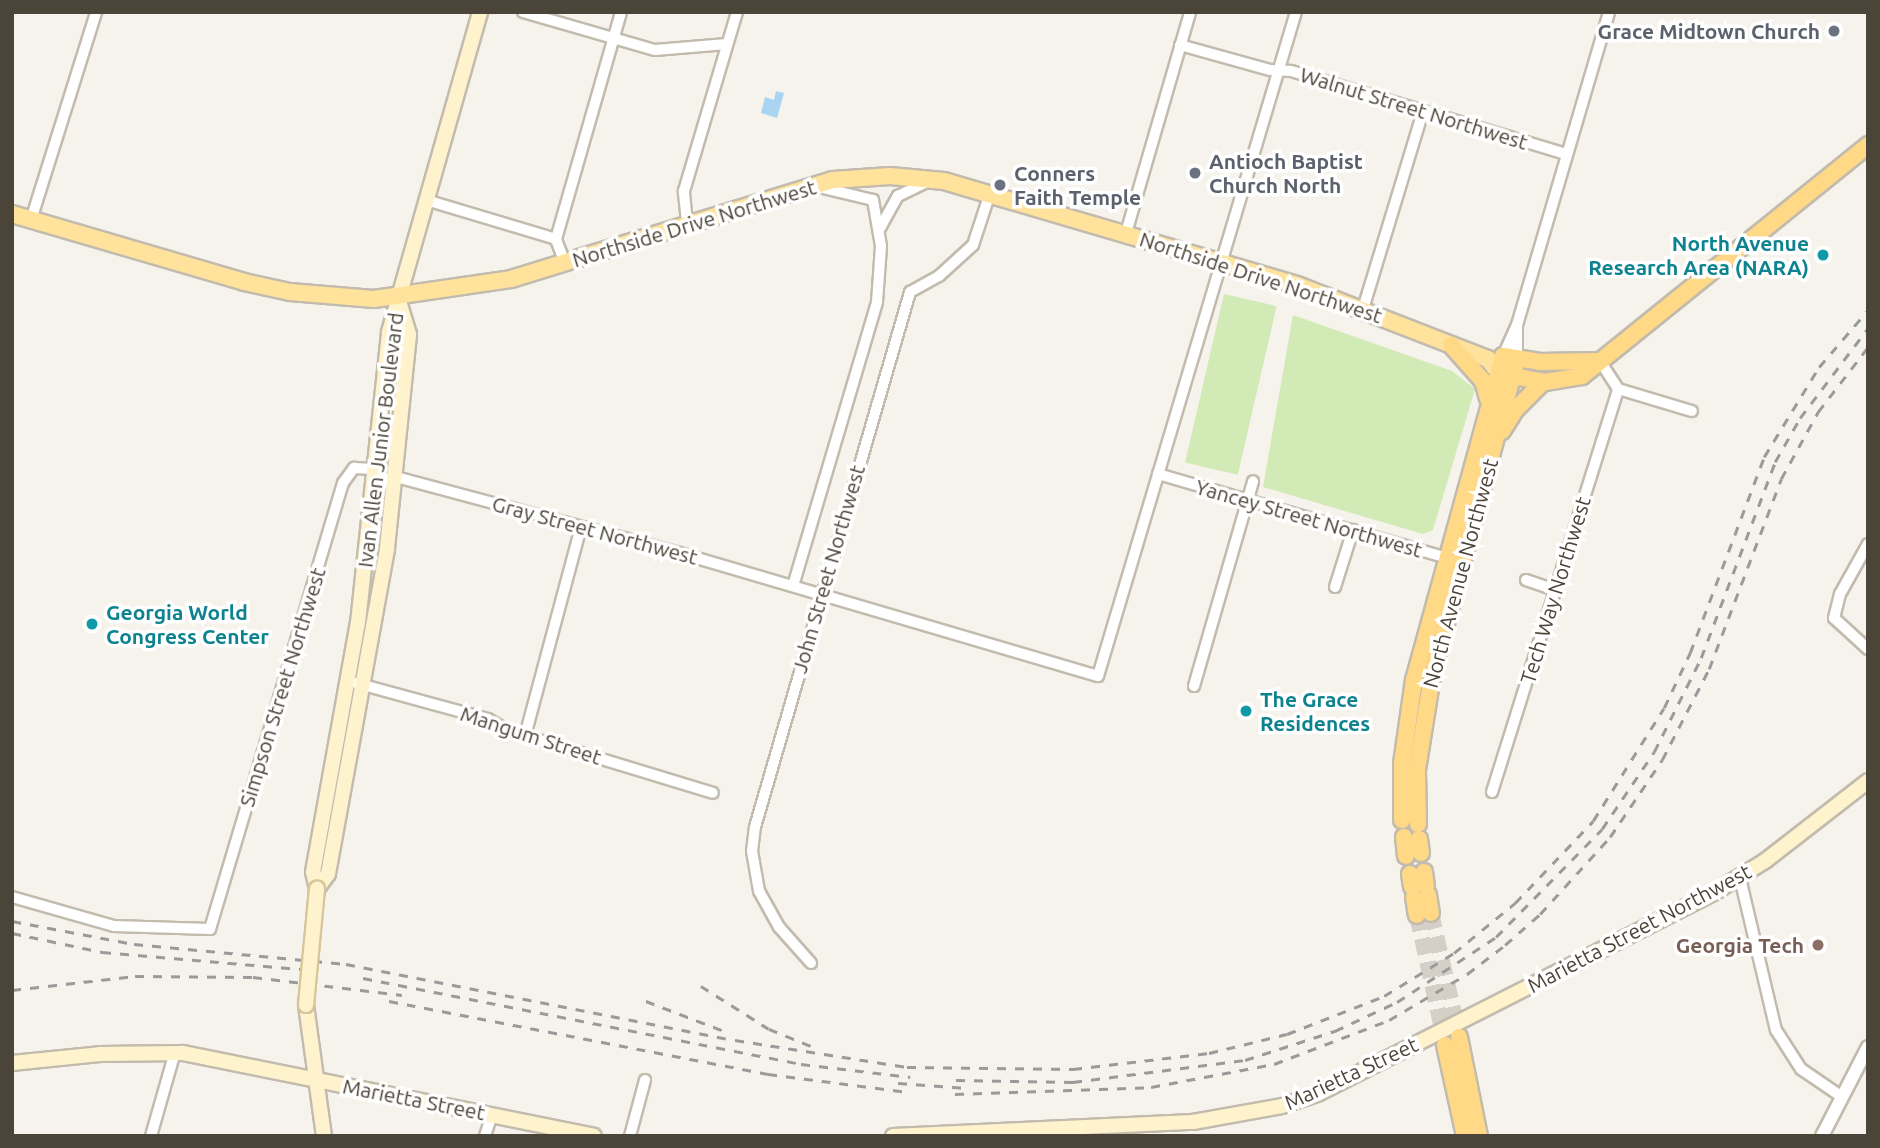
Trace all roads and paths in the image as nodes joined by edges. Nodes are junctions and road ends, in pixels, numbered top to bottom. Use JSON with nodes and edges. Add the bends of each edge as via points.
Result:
{"nodes":[{"id":1,"x":96,"y":12,"type":"edge"},
{"id":2,"x":480,"y":12,"type":"edge"},
{"id":3,"x":523,"y":12,"type":"edge"},
{"id":4,"x":621,"y":12,"type":"edge"},
{"id":5,"x":737,"y":12,"type":"edge"},
{"id":6,"x":1190,"y":12,"type":"edge"},
{"id":7,"x":1296,"y":12,"type":"edge"},
{"id":8,"x":1609,"y":12,"type":"edge"},
{"id":9,"x":614,"y":39,"type":"junction"},
{"id":10,"x":727,"y":44,"type":"junction"},
{"id":11,"x":1180,"y":45,"type":"junction"},
{"id":12,"x":1279,"y":70,"type":"junction"},
{"id":13,"x":1423,"y":111,"type":"junction"},
{"id":14,"x":1868,"y":145,"type":"edge"},
{"id":15,"x":1566,"y":154,"type":"junction"},
{"id":16,"x":933,"y":180,"type":"junction"},
{"id":17,"x":812,"y":186,"type":"junction"},
{"id":18,"x":990,"y":193,"type":"junction"},
{"id":19,"x":426,"y":200,"type":"junction"},
{"id":20,"x":12,"y":214,"type":"edge"},
{"id":21,"x":31,"y":220,"type":"junction"},
{"id":22,"x":687,"y":222,"type":"junction"},
{"id":23,"x":880,"y":228,"type":"junction"},
{"id":24,"x":1126,"y":233,"type":"junction"},
{"id":25,"x":556,"y":239,"type":"junction"},
{"id":26,"x":1221,"y":262,"type":"junction"},
{"id":27,"x":565,"y":263,"type":"junction"},
{"id":28,"x":398,"y":297,"type":"junction"},
{"id":29,"x":1363,"y":309,"type":"junction"},
{"id":30,"x":1451,"y":345,"type":"junction"},
{"id":31,"x":1600,"y":361,"type":"junction"},
{"id":32,"x":1504,"y":364,"type":"junction"},
{"id":33,"x":1543,"y":382,"type":"junction"},
{"id":34,"x":1618,"y":389,"type":"junction"},
{"id":35,"x":1488,"y":407,"type":"junction"},
{"id":36,"x":1692,"y":411,"type":"dead end"},
{"id":37,"x":1492,"y":450,"type":"junction"},
{"id":38,"x":373,"y":470,"type":"junction"},
{"id":39,"x":1158,"y":474,"type":"junction"},
{"id":40,"x":396,"y":477,"type":"junction"},
{"id":41,"x":1253,"y":481,"type":"dead end"},
{"id":42,"x":1248,"y":502,"type":"junction"},
{"id":43,"x":370,"y":508,"type":"junction"},
{"id":44,"x":581,"y":527,"type":"junction"},
{"id":45,"x":1353,"y":530,"type":"junction"},
{"id":46,"x":1868,"y":544,"type":"edge"},
{"id":47,"x":1454,"y":560,"type":"junction"},
{"id":48,"x":1526,"y":580,"type":"dead end"},
{"id":49,"x":793,"y":586,"type":"junction"},
{"id":50,"x":1335,"y":587,"type":"dead end"},
{"id":51,"x":1555,"y":590,"type":"junction"},
{"id":52,"x":820,"y":595,"type":"junction"},
{"id":53,"x":1868,"y":649,"type":"edge"},
{"id":54,"x":348,"y":681,"type":"junction"},
{"id":55,"x":364,"y":685,"type":"junction"},
{"id":56,"x":1194,"y":686,"type":"dead end"},
{"id":57,"x":525,"y":736,"type":"junction"},
{"id":58,"x":1868,"y":780,"type":"edge"},
{"id":59,"x":1492,"y":792,"type":"dead end"},
{"id":60,"x":713,"y":793,"type":"dead end"},
{"id":61,"x":1412,"y":838,"type":"dead end"},
{"id":62,"x":1740,"y":878,"type":"junction"},
{"id":63,"x":1419,"y":885,"type":"dead end"},
{"id":64,"x":317,"y":889,"type":"junction"},
{"id":65,"x":12,"y":897,"type":"edge"},
{"id":66,"x":1424,"y":914,"type":"tunnel mouth"},
{"id":67,"x":811,"y":962,"type":"dead end"},
{"id":68,"x":1446,"y":1039,"type":"junction"},
{"id":69,"x":1868,"y":1047,"type":"edge"},
{"id":70,"x":174,"y":1052,"type":"junction"},
{"id":71,"x":12,"y":1063,"type":"edge"},
{"id":72,"x":316,"y":1080,"type":"junction"},
{"id":73,"x":645,"y":1080,"type":"dead end"},
{"id":74,"x":1842,"y":1097,"type":"junction"},
{"id":75,"x":492,"y":1115,"type":"junction"},
{"id":76,"x":586,"y":1135,"type":"edge"},
{"id":77,"x":151,"y":1136,"type":"edge"},
{"id":78,"x":324,"y":1136,"type":"edge"},
{"id":79,"x":485,"y":1136,"type":"edge"},
{"id":80,"x":629,"y":1136,"type":"edge"},
{"id":81,"x":893,"y":1136,"type":"edge"},
{"id":82,"x":1465,"y":1136,"type":"edge"},
{"id":83,"x":1479,"y":1136,"type":"edge"},
{"id":84,"x":1822,"y":1136,"type":"edge"}],
"edges":[{"from":1,"to":21,"type":"street"},
{"from":2,"to":19,"type":"main road"},
{"from":3,"to":9,"type":"street"},
{"from":4,"to":9,"type":"street"},
{"from":5,"to":10,"type":"street"},
{"from":6,"to":11,"type":"street"},
{"from":7,"to":12,"type":"street"},
{"from":8,"to":15,"type":"street","name":"North Avenue Northwest"},
{"from":9,"to":10,"type":"street","via":[[670,51]]},
{"from":9,"to":25,"type":"street"},
{"from":10,"to":22,"type":"street","via":[[684,191]]},
{"from":11,"to":12,"type":"street","name":"Walnut Street Northwest"},
{"from":11,"to":24,"type":"street"},
{"from":12,"to":13,"type":"street","name":"Walnut Street Northwest"},
{"from":12,"to":26,"type":"street"},
{"from":13,"to":15,"type":"street","name":"Walnut Street Northwest"},
{"from":13,"to":29,"type":"street"},
{"from":14,"to":31,"type":"highway","name":"Northside Drive Northwest"},
{"from":15,"to":32,"type":"street","name":"North Avenue Northwest"},
{"from":16,"to":17,"type":"main road","name":"Northside Drive Northwest","via":[[863,177]]},
{"from":16,"to":18,"type":"main road","name":"Northside Drive Northwest"},
{"from":16,"to":23,"type":"street","via":[[898,196]]},
{"from":17,"to":22,"type":"main road","name":"Northside Drive Northwest"},
{"from":17,"to":23,"type":"street","via":[[873,200]]},
{"from":18,"to":24,"type":"main road","name":"Northside Drive Northwest"},
{"from":18,"to":52,"type":"street","name":"John Street Northwest","via":[[973,245],[939,276],[910,292]]},
{"from":19,"to":25,"type":"street"},
{"from":19,"to":28,"type":"main road"},
{"from":20,"to":21,"type":"main road","name":"Northside Drive Northwest"},
{"from":21,"to":28,"type":"main road","name":"Northside Drive Northwest","via":[[290,292]]},
{"from":22,"to":27,"type":"main road","name":"Northside Drive Northwest"},
{"from":23,"to":49,"type":"street","via":[[877,302]]},
{"from":24,"to":26,"type":"main road","name":"Northside Drive Northwest"},
{"from":25,"to":27,"type":"street"},
{"from":26,"to":29,"type":"main road","name":"Northside Drive Northwest"},
{"from":26,"to":39,"type":"street"},
{"from":27,"to":28,"type":"main road","name":"Northside Drive Northwest","via":[[491,284]]},
{"from":28,"to":38,"type":"main road","name":"Ivan Allen Junior Boulevard","via":[[389,332]]},
{"from":28,"to":40,"type":"main road","name":"Ivan Allen Junior Boulevard","via":[[409,334]]},
{"from":29,"to":30,"type":"main road","name":"Northside Drive Northwest"},
{"from":30,"to":32,"type":"main road","name":"Northside Drive Northwest"},
{"from":30,"to":35,"type":"highway","via":[[1483,381]]},
{"from":31,"to":32,"type":"highway","name":"Northside Drive Northwest"},
{"from":31,"to":33,"type":"highway","name":"Northside Drive Northwest","via":[[1582,376]]},
{"from":31,"to":34,"type":"street"},
{"from":32,"to":33,"type":"highway","name":"Northside Drive Northwest"},
{"from":32,"to":35,"type":"highway","name":"North Avenue Northwest"},
{"from":32,"to":37,"type":"highway","name":"North Avenue Northwest"},
{"from":33,"to":37,"type":"highway","via":[[1516,409]]},
{"from":34,"to":36,"type":"street"},
{"from":34,"to":51,"type":"street","name":"Tech Way Northwest"},
{"from":35,"to":47,"type":"highway","name":"North Avenue Northwest"},
{"from":37,"to":47,"type":"highway","name":"North Avenue Northwest"},
{"from":38,"to":43,"type":"main road","name":"Ivan Allen Junior Boulevard"},
{"from":38,"to":65,"type":"street","name":"Simpson Street Northwest","via":[[354,468],[343,483],[210,929],[114,926]]},
{"from":39,"to":42,"type":"street","name":"Yancey Street Northwest"},
{"from":39,"to":52,"type":"street","name":"Gray Street Northwest","via":[[1098,676]]},
{"from":40,"to":43,"type":"street","via":[[377,486]]},
{"from":40,"to":44,"type":"street","name":"Gray Street Northwest"},
{"from":40,"to":55,"type":"main road","name":"Ivan Allen Junior Boulevard"},
{"from":41,"to":42,"type":"street"},
{"from":42,"to":45,"type":"street","name":"Yancey Street Northwest"},
{"from":42,"to":56,"type":"street"},
{"from":43,"to":54,"type":"main road","name":"Ivan Allen Junior Boulevard"},
{"from":44,"to":49,"type":"street","name":"Gray Street Northwest"},
{"from":44,"to":57,"type":"street"},
{"from":45,"to":47,"type":"street","name":"Yancey Street Northwest"},
{"from":45,"to":50,"type":"street"},
{"from":46,"to":53,"type":"street","via":[[1840,594],[1834,618]]},
{"from":47,"to":61,"type":"highway","name":"North Avenue Northwest","via":[[1408,708]]},
{"from":48,"to":51,"type":"street"},
{"from":49,"to":52,"type":"street","name":"Gray Street Northwest"},
{"from":51,"to":59,"type":"street","name":"Tech Way Northwest"},
{"from":52,"to":67,"type":"street","name":"John Street Northwest","via":[[752,851],[753,873],[769,912]]},
{"from":54,"to":55,"type":"street","name":"Mangum Street"},
{"from":54,"to":64,"type":"main road","name":"Ivan Allen Junior Boulevard","via":[[313,872]]},
{"from":55,"to":57,"type":"street","name":"Mangum Street","via":[[488,719]]},
{"from":55,"to":64,"type":"main road","name":"Ivan Allen Junior Boulevard","via":[[328,874]]},
{"from":57,"to":60,"type":"street","name":"Mangum Street"},
{"from":58,"to":62,"type":"main road","name":"Marietta Street Northwest"},
{"from":62,"to":68,"type":"main road","name":"Marietta Street Northwest"},
{"from":62,"to":74,"type":"street","via":[[1776,1030],[1801,1069]]},
{"from":63,"to":66,"type":"highway"},
{"from":64,"to":72,"type":"main road","name":"Ivan Allen Junior Boulevard","bridge":true,"via":[[306,1005]]},
{"from":68,"to":81,"type":"main road","name":"Marietta Street","via":[[1319,1093],[1242,1116]]},
{"from":68,"to":82,"type":"highway"},
{"from":68,"to":83,"type":"highway"},
{"from":69,"to":74,"type":"street"},
{"from":70,"to":71,"type":"main road"},
{"from":70,"to":72,"type":"main road"},
{"from":70,"to":77,"type":"street"},
{"from":72,"to":75,"type":"main road","name":"Marietta Street"},
{"from":72,"to":78,"type":"main road","name":"Ivan Allen Junior Boulevard"},
{"from":73,"to":80,"type":"street"},
{"from":74,"to":84,"type":"street"},
{"from":75,"to":76,"type":"main road","name":"Marietta Street"},
{"from":75,"to":79,"type":"street"}]}
